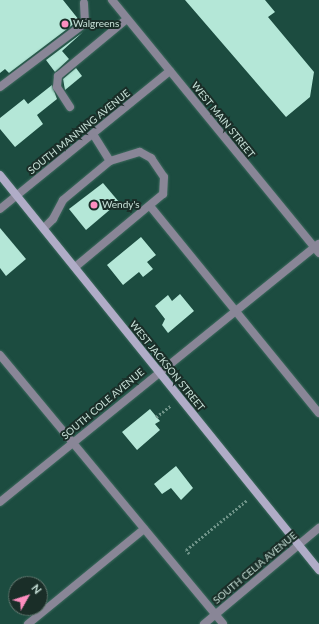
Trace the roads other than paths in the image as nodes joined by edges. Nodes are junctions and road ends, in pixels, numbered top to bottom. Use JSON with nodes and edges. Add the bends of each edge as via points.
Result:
{"nodes":[{"id":1,"x":112,"y":0,"type":"edge"},
{"id":2,"x":84,"y":4,"type":"dead end"},
{"id":3,"x":128,"y":19,"type":"junction"},
{"id":4,"x":170,"y":71,"type":"junction"},
{"id":5,"x":0,"y":87,"type":"edge"},
{"id":6,"x":70,"y":107,"type":"dead end"},
{"id":7,"x":93,"y":134,"type":"junction"},
{"id":8,"x":110,"y":161,"type":"junction"},
{"id":9,"x":0,"y":175,"type":"edge"},
{"id":10,"x":17,"y":195,"type":"junction"},
{"id":11,"x":150,"y":206,"type":"junction"},
{"id":12,"x":0,"y":209,"type":"edge"},
{"id":13,"x":44,"y":228,"type":"junction"},
{"id":14,"x":318,"y":248,"type":"edge"},
{"id":15,"x":75,"y":267,"type":"junction"},
{"id":16,"x":236,"y":313,"type":"junction"},
{"id":17,"x":0,"y":355,"type":"edge"},
{"id":18,"x":158,"y":371,"type":"junction"},
{"id":19,"x":319,"y":413,"type":"edge"},
{"id":20,"x":73,"y":442,"type":"junction"},
{"id":21,"x":0,"y":502,"type":"edge"},
{"id":22,"x":319,"y":528,"type":"edge"},
{"id":23,"x":144,"y":530,"type":"junction"},
{"id":24,"x":299,"y":545,"type":"junction"},
{"id":25,"x":319,"y":570,"type":"edge"},
{"id":26,"x":216,"y":615,"type":"junction"},
{"id":27,"x":28,"y":624,"type":"edge"},
{"id":28,"x":204,"y":624,"type":"edge"},
{"id":29,"x":223,"y":624,"type":"edge"}],
"edges":[{"from":1,"to":3,"type":"street","name":"WEST MAIN STREET"},
{"from":2,"to":5,"type":"street","via":[[85,23]]},
{"from":3,"to":4,"type":"street","name":"WEST MAIN STREET"},
{"from":3,"to":6,"type":"street","via":[[58,76],[57,87]]},
{"from":4,"to":7,"type":"street","name":"SOUTH MANNING AVENUE"},
{"from":4,"to":14,"type":"street","name":"WEST MAIN STREET"},
{"from":7,"to":8,"type":"street"},
{"from":7,"to":10,"type":"street","name":"SOUTH MANNING AVENUE"},
{"from":8,"to":11,"type":"street","via":[[140,152],[151,158],[166,184],[163,194]]},
{"from":8,"to":13,"type":"street","via":[[64,200],[53,219]]},
{"from":9,"to":10,"type":"main road","name":"WEST JACKSON STREET"},
{"from":10,"to":12,"type":"street","name":"SOUTH MANNING AVENUE"},
{"from":10,"to":13,"type":"main road","name":"WEST JACKSON STREET"},
{"from":11,"to":15,"type":"street"},
{"from":11,"to":16,"type":"street"},
{"from":13,"to":15,"type":"main road","name":"WEST JACKSON STREET"},
{"from":14,"to":16,"type":"street","name":"SOUTH COLE AVENUE"},
{"from":15,"to":18,"type":"main road","name":"WEST JACKSON STREET"},
{"from":16,"to":18,"type":"street","name":"SOUTH COLE AVENUE"},
{"from":16,"to":19,"type":"street"},
{"from":17,"to":20,"type":"street"},
{"from":18,"to":20,"type":"street","name":"SOUTH COLE AVENUE"},
{"from":18,"to":24,"type":"main road","name":"WEST JACKSON STREET"},
{"from":20,"to":21,"type":"street","name":"SOUTH COLE AVENUE"},
{"from":20,"to":23,"type":"street"},
{"from":22,"to":24,"type":"street","name":"SOUTH CELIA AVENUE"},
{"from":23,"to":26,"type":"street"},
{"from":23,"to":27,"type":"street"},
{"from":24,"to":25,"type":"main road","name":"WEST JACKSON STREET"},
{"from":24,"to":26,"type":"street","name":"SOUTH CELIA AVENUE"},
{"from":26,"to":28,"type":"street","name":"SOUTH CELIA AVENUE"},
{"from":26,"to":29,"type":"street"}]}
